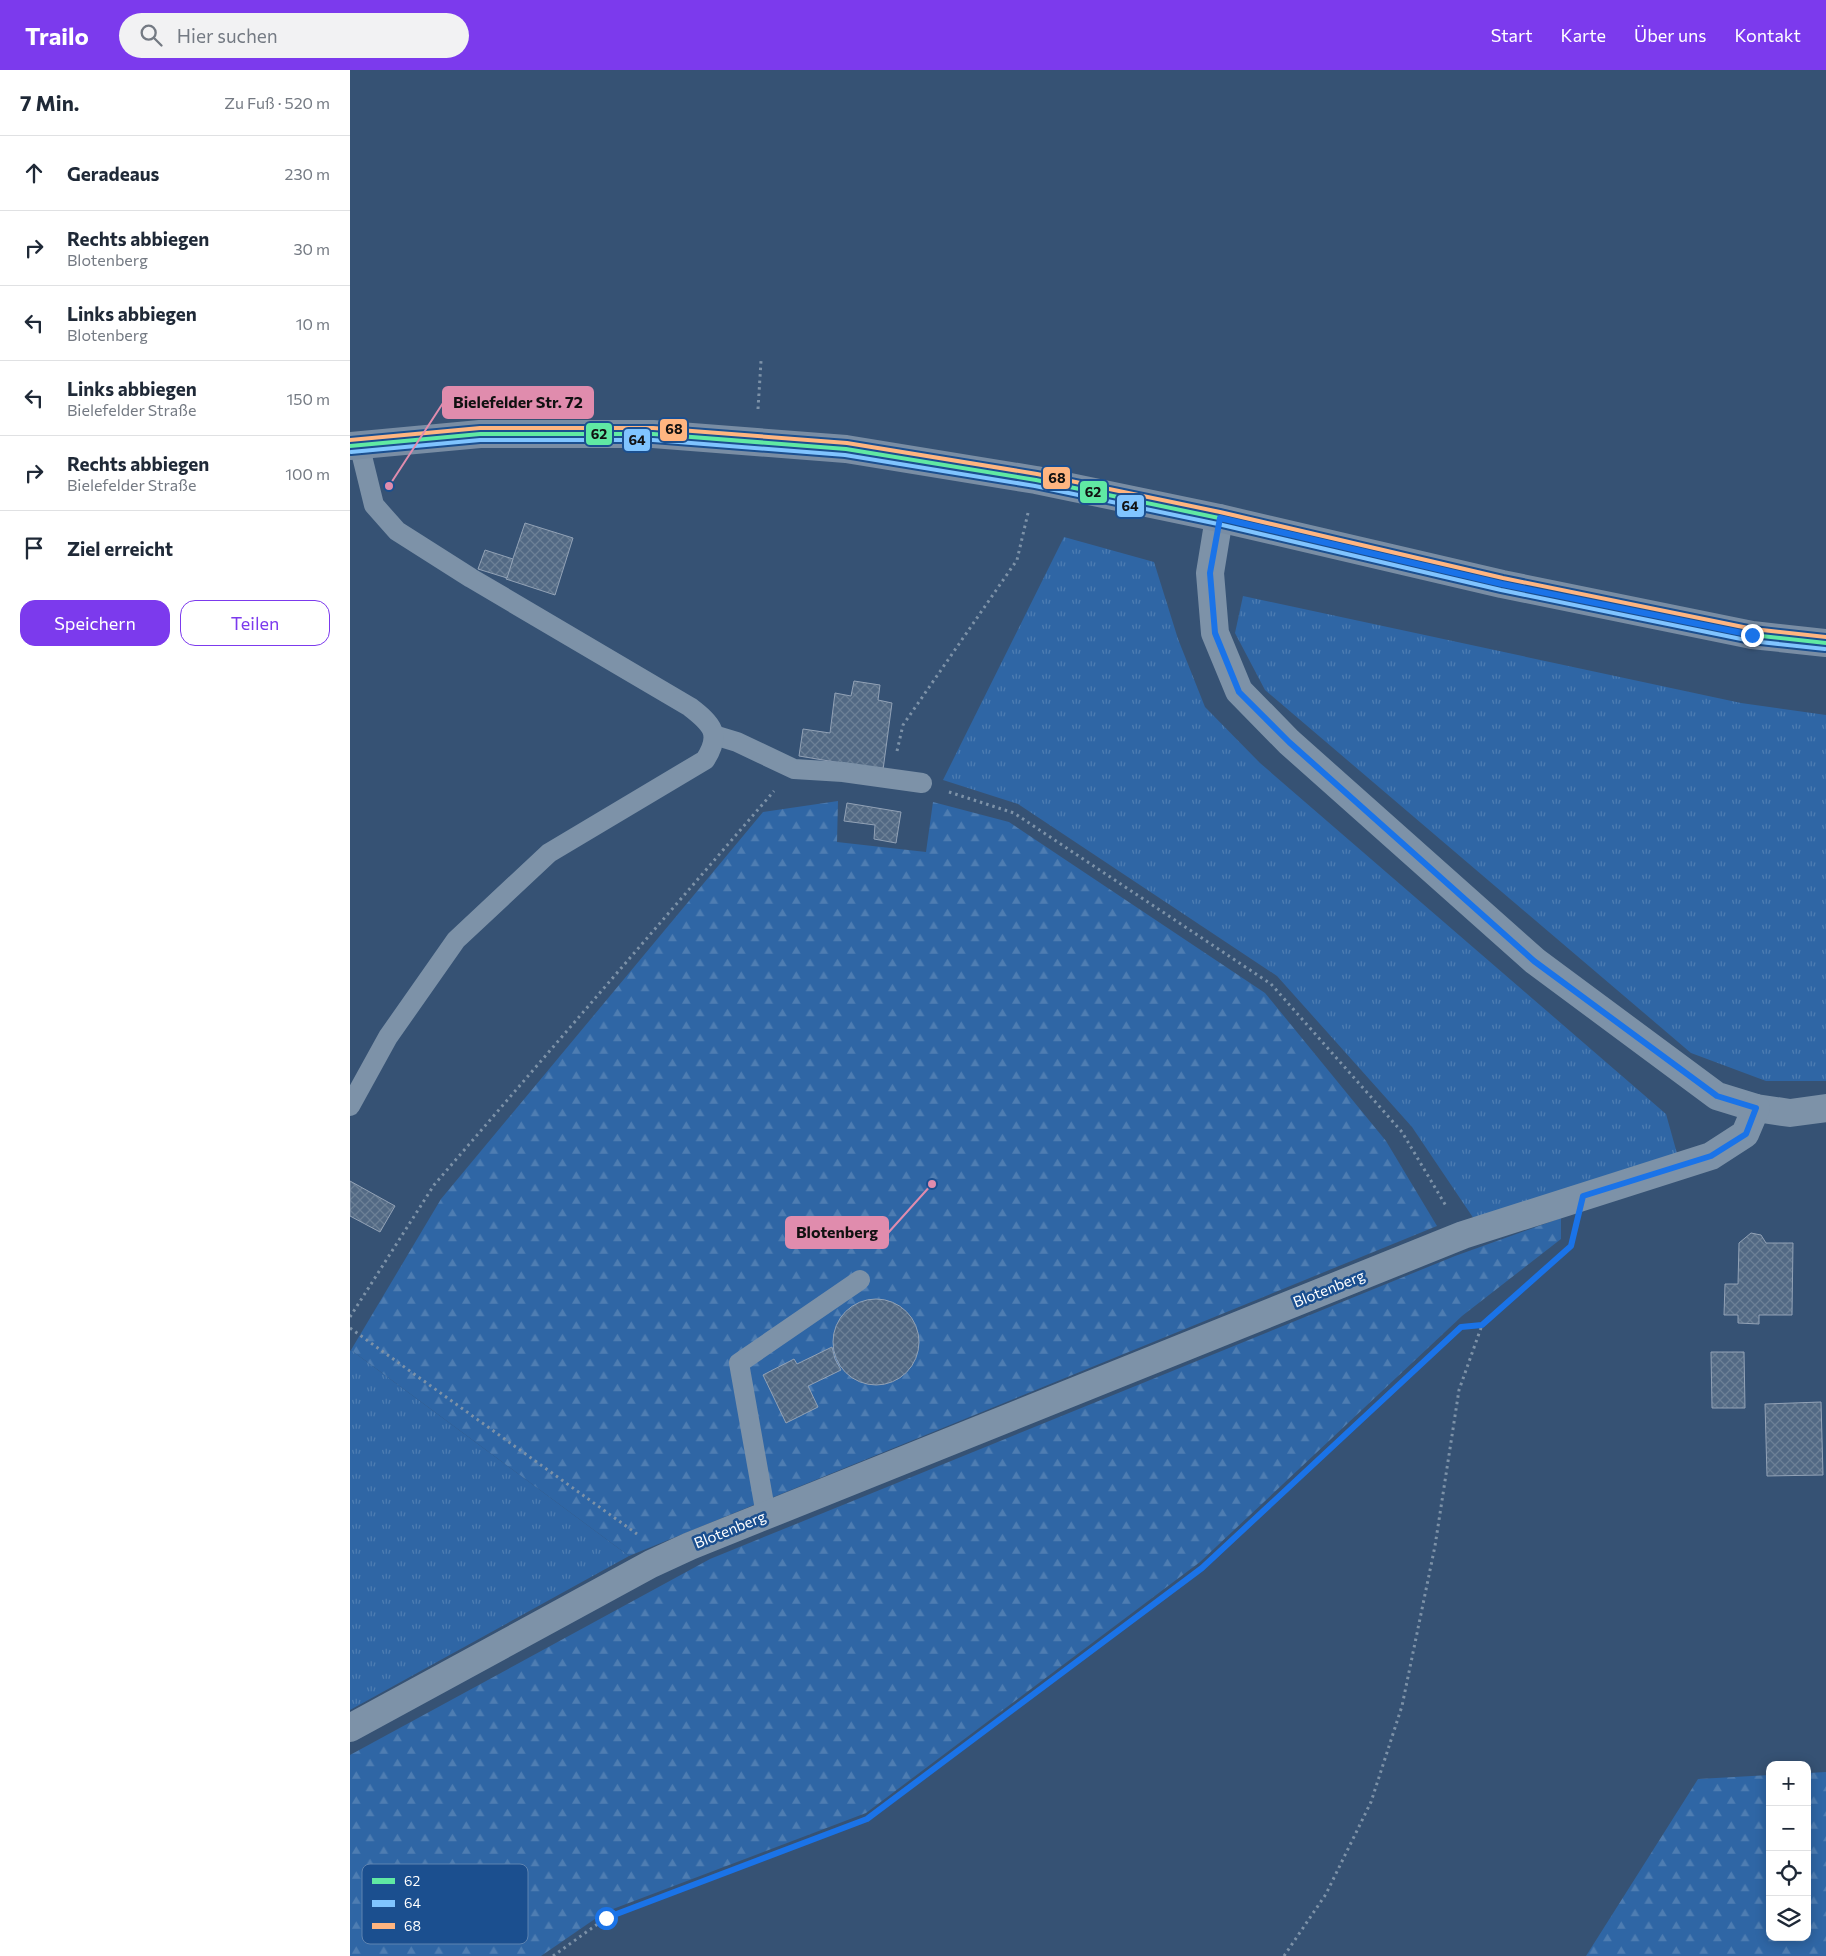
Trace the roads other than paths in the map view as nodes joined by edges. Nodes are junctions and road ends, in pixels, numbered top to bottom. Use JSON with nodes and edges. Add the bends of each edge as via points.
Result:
{"nodes":[{"id":1,"x":354,"y":445,"type":"edge"},
{"id":2,"x":1220,"y":518,"type":"junction"},
{"id":3,"x":1826,"y":643,"type":"edge"},
{"id":4,"x":714,"y":734,"type":"junction"},
{"id":5,"x":922,"y":783,"type":"road end"},
{"id":6,"x":350,"y":1106,"type":"edge"},
{"id":7,"x":1756,"y":1108,"type":"junction"},
{"id":8,"x":1826,"y":1108,"type":"edge"},
{"id":9,"x":860,"y":1280,"type":"dead end"},
{"id":10,"x":766,"y":1515,"type":"junction"},
{"id":11,"x":350,"y":1728,"type":"edge"}],
"edges":[{"from":1,"to":2,"type":"main road","via":[[480,434],[653,434],[846,449],[1036,480]]},
{"from":1,"to":4,"type":"lane","via":[[374,505],[397,531],[690,707],[707,720]]},
{"from":2,"to":3,"type":"main road","via":[[1521,588],[1752,635]]},
{"from":2,"to":7,"type":"street","via":[[1210,573],[1215,633],[1239,692],[1289,742],[1534,961],[1717,1096]]},
{"from":4,"to":5,"type":"lane","via":[[794,769]]},
{"from":4,"to":6,"type":"lane","via":[[712,748],[705,760],[549,852],[456,940],[388,1037]]},
{"from":7,"to":8,"type":"street","via":[[1790,1112]]},
{"from":7,"to":10,"type":"street","name":"Blotenberg","via":[[1746,1134],[1711,1156],[1464,1235]]},
{"from":9,"to":10,"type":"lane","via":[[739,1363]]},
{"from":10,"to":11,"type":"street","name":"Blotenberg","via":[[652,1564]]}]}
